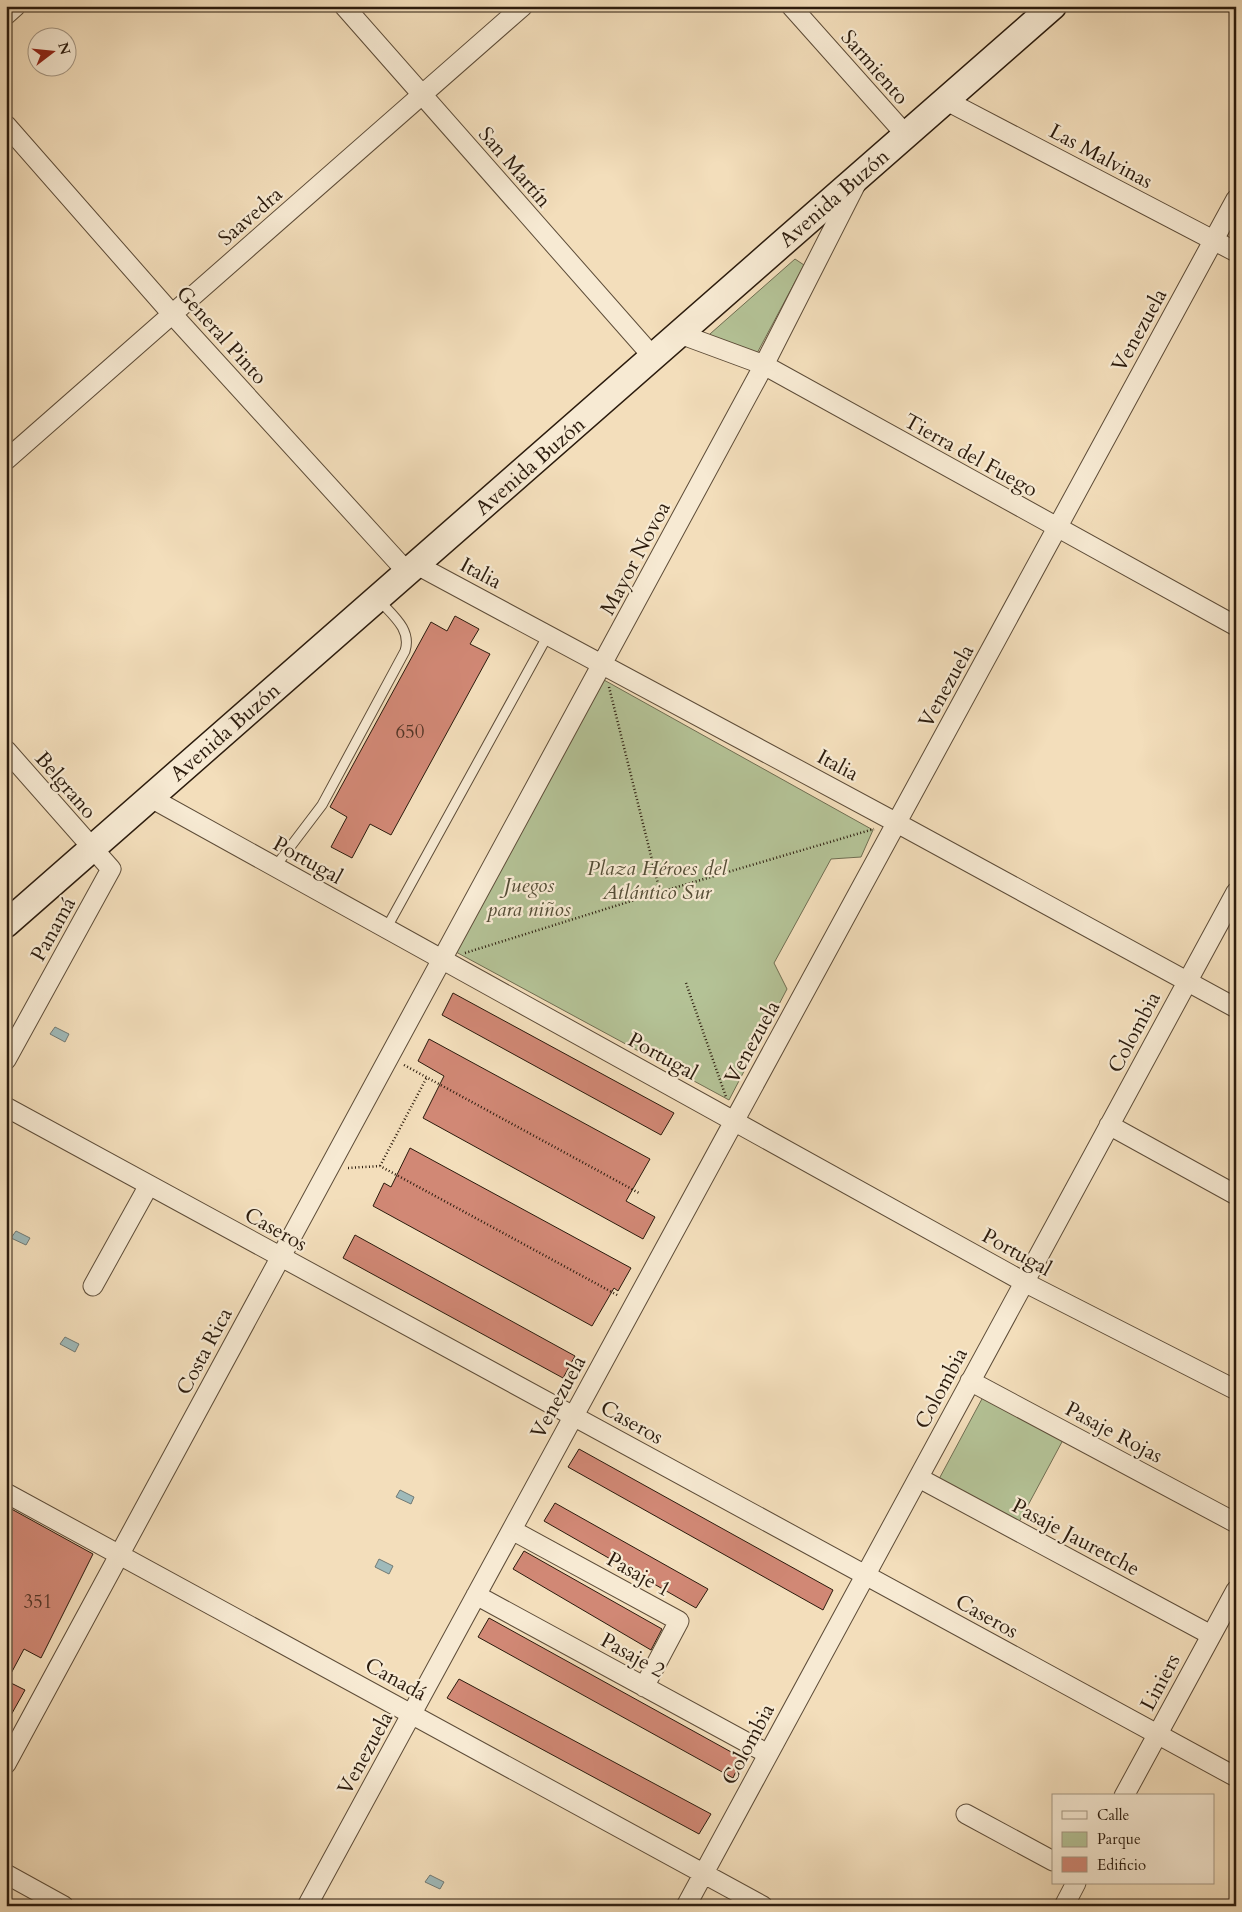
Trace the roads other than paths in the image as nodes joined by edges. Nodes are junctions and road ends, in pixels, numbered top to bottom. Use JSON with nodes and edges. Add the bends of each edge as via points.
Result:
{"nodes":[{"id":1,"x":16,"y":6,"type":"edge"},
{"id":2,"x":344,"y":6,"type":"edge"},
{"id":3,"x":523,"y":6,"type":"edge"},
{"id":4,"x":791,"y":6,"type":"edge"},
{"id":5,"x":1053,"y":6,"type":"edge"},
{"id":6,"x":6,"y":15,"type":"edge"},
{"id":7,"x":422,"y":95,"type":"junction"},
{"id":8,"x":946,"y":100,"type":"junction"},
{"id":9,"x":6,"y":126,"type":"edge"},
{"id":10,"x":906,"y":135,"type":"junction"},
{"id":11,"x":862,"y":174,"type":"junction"},
{"id":12,"x":1236,"y":199,"type":"edge"},
{"id":13,"x":1214,"y":240,"type":"junction"},
{"id":14,"x":1236,"y":252,"type":"edge"},
{"id":15,"x":172,"y":314,"type":"junction"},
{"id":16,"x":680,"y":334,"type":"junction"},
{"id":17,"x":654,"y":358,"type":"junction"},
{"id":18,"x":764,"y":365,"type":"junction"},
{"id":19,"x":6,"y":460,"type":"edge"},
{"id":20,"x":1057,"y":528,"type":"junction"},
{"id":21,"x":412,"y":569,"type":"junction"},
{"id":22,"x":378,"y":599,"type":"junction"},
{"id":23,"x":1236,"y":626,"type":"edge"},
{"id":24,"x":548,"y":635,"type":"junction"},
{"id":25,"x":603,"y":664,"type":"junction"},
{"id":26,"x":6,"y":750,"type":"edge"},
{"id":27,"x":151,"y":798,"type":"junction"},
{"id":28,"x":897,"y":823,"type":"junction"},
{"id":29,"x":92,"y":849,"type":"junction"},
{"id":30,"x":275,"y":868,"type":"junction"},
{"id":31,"x":1236,"y":892,"type":"edge"},
{"id":32,"x":6,"y":924,"type":"edge"},
{"id":33,"x":386,"y":929,"type":"junction"},
{"id":34,"x":442,"y":960,"type":"junction"},
{"id":35,"x":1188,"y":980,"type":"junction"},
{"id":36,"x":1236,"y":1008,"type":"edge"},
{"id":37,"x":6,"y":1060,"type":"edge"},
{"id":38,"x":6,"y":1107,"type":"edge"},
{"id":39,"x":734,"y":1121,"type":"junction"},
{"id":40,"x":1109,"y":1125,"type":"junction"},
{"id":41,"x":149,"y":1185,"type":"junction"},
{"id":42,"x":1236,"y":1195,"type":"edge"},
{"id":43,"x":281,"y":1257,"type":"junction"},
{"id":44,"x":1024,"y":1282,"type":"junction"},
{"id":45,"x":93,"y":1286,"type":"dead end"},
{"id":46,"x":970,"y":1381,"type":"junction"},
{"id":47,"x":1236,"y":1390,"type":"edge"},
{"id":48,"x":574,"y":1416,"type":"junction"},
{"id":49,"x":919,"y":1478,"type":"junction"},
{"id":50,"x":6,"y":1492,"type":"edge"},
{"id":51,"x":1236,"y":1523,"type":"edge"},
{"id":52,"x":512,"y":1530,"type":"junction"},
{"id":53,"x":120,"y":1554,"type":"junction"},
{"id":54,"x":865,"y":1575,"type":"junction"},
{"id":55,"x":1236,"y":1590,"type":"edge"},
{"id":56,"x":476,"y":1595,"type":"junction"},
{"id":57,"x":1211,"y":1635,"type":"junction"},
{"id":58,"x":644,"y":1687,"type":"junction"},
{"id":59,"x":412,"y":1714,"type":"junction"},
{"id":60,"x":1157,"y":1734,"type":"junction"},
{"id":61,"x":768,"y":1754,"type":"junction"},
{"id":62,"x":6,"y":1764,"type":"edge"},
{"id":63,"x":1236,"y":1777,"type":"edge"},
{"id":64,"x":1125,"y":1794,"type":"edge"},
{"id":65,"x":966,"y":1814,"type":"dead end"},
{"id":66,"x":1052,"y":1860,"type":"edge"},
{"id":67,"x":704,"y":1873,"type":"junction"},
{"id":68,"x":6,"y":1874,"type":"edge"},
{"id":69,"x":1075,"y":1884,"type":"edge"},
{"id":70,"x":64,"y":1906,"type":"edge"},
{"id":71,"x":307,"y":1906,"type":"edge"},
{"id":72,"x":686,"y":1906,"type":"edge"},
{"id":73,"x":763,"y":1906,"type":"edge"},
{"id":74,"x":1064,"y":1906,"type":"edge"}],
"edges":[{"from":1,"to":6,"type":"street"},
{"from":2,"to":7,"type":"street","name":"San Martín"},
{"from":3,"to":7,"type":"street","name":"Saavedra"},
{"from":4,"to":10,"type":"street","name":"Sarmiento"},
{"from":5,"to":8,"type":"main road","name":"Avenida Buzón"},
{"from":7,"to":15,"type":"street","name":"Saavedra"},
{"from":7,"to":17,"type":"street","name":"San Martín"},
{"from":8,"to":10,"type":"main road","name":"Avenida Buzón"},
{"from":8,"to":13,"type":"street","name":"Las Malvinas"},
{"from":9,"to":15,"type":"street","name":"General Pinto"},
{"from":10,"to":11,"type":"main road","name":"Avenida Buzón"},
{"from":11,"to":16,"type":"main road","name":"Avenida Buzón"},
{"from":11,"to":18,"type":"street","name":"Mayor Novoa"},
{"from":12,"to":13,"type":"street","name":"Venezuela"},
{"from":13,"to":14,"type":"street","name":"Las Malvinas"},
{"from":13,"to":20,"type":"street","name":"Venezuela"},
{"from":15,"to":19,"type":"street","name":"Saavedra"},
{"from":15,"to":21,"type":"street","name":"General Pinto"},
{"from":16,"to":17,"type":"main road","name":"Avenida Buzón"},
{"from":16,"to":18,"type":"street","name":"Tierra del Fuego"},
{"from":17,"to":21,"type":"main road","name":"Avenida Buzón"},
{"from":18,"to":20,"type":"street","name":"Tierra del Fuego"},
{"from":18,"to":25,"type":"street","name":"Mayor Novoa"},
{"from":20,"to":23,"type":"street","name":"Tierra del Fuego"},
{"from":20,"to":28,"type":"street","name":"Venezuela"},
{"from":21,"to":22,"type":"main road","name":"Avenida Buzón"},
{"from":21,"to":24,"type":"street","name":"Italia"},
{"from":22,"to":27,"type":"main road","name":"Avenida Buzón"},
{"from":22,"to":30,"type":"lane","via":[[405,631],[408,643],[405,651],[322,805]]},
{"from":24,"to":25,"type":"street","name":"Italia"},
{"from":24,"to":33,"type":"lane"},
{"from":25,"to":28,"type":"street","name":"Italia"},
{"from":25,"to":34,"type":"street","name":"Mayor Novoa"},
{"from":26,"to":29,"type":"street","name":"Belgrano"},
{"from":27,"to":29,"type":"main road","name":"Avenida Buzón"},
{"from":27,"to":30,"type":"street","name":"Portugal"},
{"from":28,"to":35,"type":"street","name":"Italia"},
{"from":28,"to":39,"type":"street","name":"Venezuela"},
{"from":29,"to":32,"type":"main road","name":"Avenida Buzón"},
{"from":29,"to":37,"type":"street","name":"Panamá","via":[[111,869]]},
{"from":30,"to":33,"type":"street","name":"Portugal"},
{"from":31,"to":35,"type":"street","name":"Colombia"},
{"from":33,"to":34,"type":"street","name":"Portugal"},
{"from":34,"to":39,"type":"street","name":"Portugal"},
{"from":34,"to":43,"type":"street","name":"Costa Rica"},
{"from":35,"to":36,"type":"street","name":"Italia"},
{"from":35,"to":40,"type":"street","name":"Colombia"},
{"from":38,"to":41,"type":"street","name":"Caseros"},
{"from":39,"to":44,"type":"street","name":"Portugal"},
{"from":39,"to":48,"type":"street","name":"Venezuela"},
{"from":40,"to":42,"type":"street"},
{"from":40,"to":44,"type":"street","name":"Colombia"},
{"from":41,"to":43,"type":"street","name":"Caseros"},
{"from":41,"to":45,"type":"street"},
{"from":43,"to":48,"type":"street","name":"Caseros"},
{"from":43,"to":53,"type":"street","name":"Costa Rica"},
{"from":44,"to":46,"type":"street","name":"Colombia"},
{"from":44,"to":47,"type":"street","name":"Portugal"},
{"from":46,"to":49,"type":"street","name":"Colombia"},
{"from":46,"to":51,"type":"street","name":"Pasaje Rojas"},
{"from":48,"to":52,"type":"street","name":"Venezuela"},
{"from":48,"to":54,"type":"street","name":"Caseros"},
{"from":49,"to":54,"type":"street","name":"Colombia"},
{"from":49,"to":57,"type":"street","name":"Pasaje Jauretche"},
{"from":50,"to":53,"type":"street","name":"Canadá"},
{"from":52,"to":56,"type":"street","name":"Venezuela"},
{"from":52,"to":58,"type":"street","name":"Pasaje 1","via":[[679,1621]]},
{"from":53,"to":59,"type":"street","name":"Canadá"},
{"from":53,"to":62,"type":"street","name":"Costa Rica"},
{"from":54,"to":60,"type":"street","name":"Caseros"},
{"from":54,"to":61,"type":"street","name":"Colombia"},
{"from":55,"to":57,"type":"street","name":"Liniers"},
{"from":56,"to":58,"type":"street","name":"Pasaje 2"},
{"from":56,"to":59,"type":"street","name":"Venezuela"},
{"from":57,"to":60,"type":"street","name":"Liniers"},
{"from":58,"to":61,"type":"street","name":"Pasaje 2"},
{"from":59,"to":67,"type":"street","name":"Canadá"},
{"from":59,"to":71,"type":"street","name":"Venezuela"},
{"from":60,"to":63,"type":"street","name":"Caseros"},
{"from":60,"to":64,"type":"street","name":"Liniers"},
{"from":61,"to":67,"type":"street","name":"Colombia"},
{"from":65,"to":66,"type":"street"},
{"from":67,"to":72,"type":"street","name":"Colombia"},
{"from":67,"to":73,"type":"street","name":"Canadá"},
{"from":68,"to":70,"type":"street"},
{"from":69,"to":74,"type":"street"}]}
